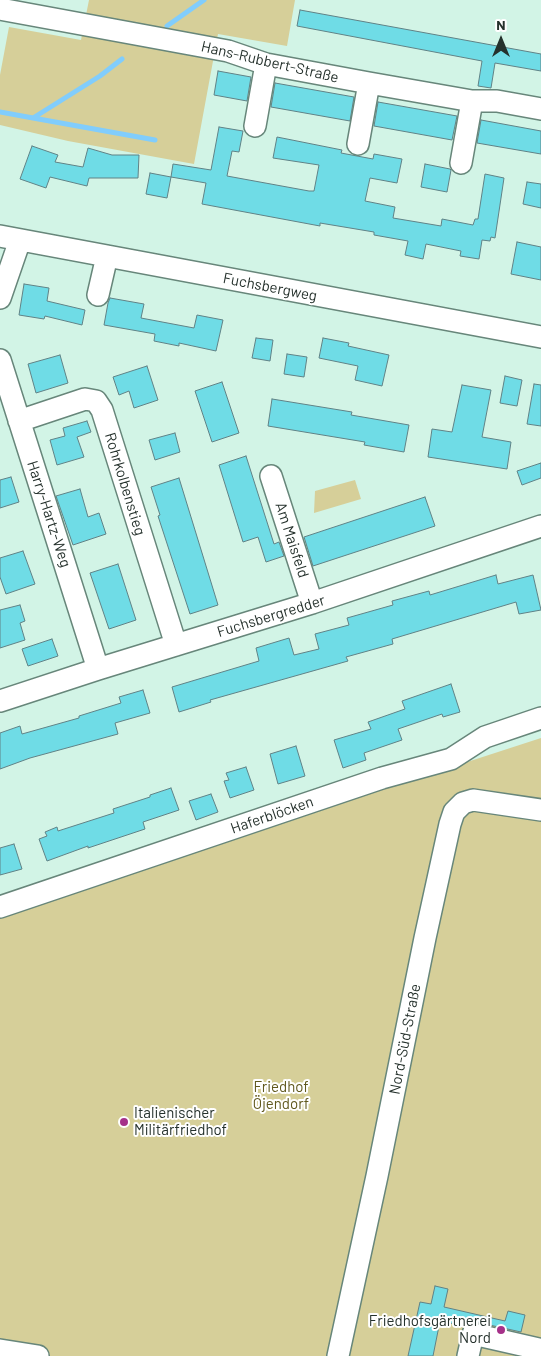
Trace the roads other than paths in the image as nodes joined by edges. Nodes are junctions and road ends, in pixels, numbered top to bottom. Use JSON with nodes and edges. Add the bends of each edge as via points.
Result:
{"nodes":[{"id":1,"x":0,"y":9,"type":"edge"},
{"id":2,"x":266,"y":64,"type":"junction"},
{"id":3,"x":369,"y":83,"type":"junction"},
{"id":4,"x":472,"y":101,"type":"junction"},
{"id":5,"x":541,"y":109,"type":"edge"},
{"id":6,"x":255,"y":126,"type":"dead end"},
{"id":7,"x":358,"y":144,"type":"dead end"},
{"id":8,"x":461,"y":163,"type":"dead end"},
{"id":9,"x":10,"y":238,"type":"edge"},
{"id":10,"x":107,"y":256,"type":"junction"},
{"id":11,"x":98,"y":295,"type":"dead end"},
{"id":12,"x":0,"y":298,"type":"edge"},
{"id":13,"x":541,"y":338,"type":"edge"},
{"id":14,"x":0,"y":360,"type":"edge"},
{"id":15,"x":19,"y":421,"type":"junction"},
{"id":16,"x":271,"y":476,"type":"dead end"},
{"id":17,"x":541,"y":526,"type":"edge"},
{"id":18,"x":312,"y":603,"type":"junction"},
{"id":19,"x":176,"y":645,"type":"junction"},
{"id":20,"x":98,"y":669,"type":"junction"},
{"id":21,"x":0,"y":701,"type":"edge"},
{"id":22,"x":541,"y":718,"type":"edge"},
{"id":23,"x":541,"y":810,"type":"edge"},
{"id":24,"x":0,"y":907,"type":"edge"},
{"id":25,"x":0,"y":1350,"type":"edge"},
{"id":26,"x":541,"y":1352,"type":"edge"},
{"id":27,"x":38,"y":1356,"type":"edge"},
{"id":28,"x":338,"y":1356,"type":"edge"},
{"id":29,"x":468,"y":1356,"type":"edge"}],
"edges":[{"from":1,"to":2,"type":"street","name":"Hans-Rubbert-Straße","via":[[228,51]]},
{"from":2,"to":3,"type":"street","name":"Hans-Rubbert-Straße"},
{"from":2,"to":6,"type":"street"},
{"from":3,"to":4,"type":"street","name":"Hans-Rubbert-Straße"},
{"from":3,"to":7,"type":"street"},
{"from":4,"to":5,"type":"street","name":"Hans-Rubbert-Straße","via":[[497,101]]},
{"from":4,"to":8,"type":"street"},
{"from":9,"to":10,"type":"street","name":"Fuchsbergweg"},
{"from":9,"to":12,"type":"street"},
{"from":10,"to":11,"type":"street"},
{"from":10,"to":13,"type":"street","name":"Fuchsbergweg"},
{"from":14,"to":15,"type":"street","name":"Harry-Hartz-Weg"},
{"from":15,"to":19,"type":"street","name":"Rohrkolbenstieg","via":[[85,399],[96,401],[102,410]]},
{"from":15,"to":20,"type":"street","name":"Harry-Hartz-Weg"},
{"from":16,"to":18,"type":"street","name":"Am Maisfeld"},
{"from":17,"to":18,"type":"street","name":"Fuchsbergredder"},
{"from":18,"to":19,"type":"street","name":"Fuchsbergredder"},
{"from":19,"to":20,"type":"street","name":"Fuchsbergredder"},
{"from":20,"to":21,"type":"street","name":"Fuchsbergredder"},
{"from":22,"to":24,"type":"street","name":"Haferblöcken","via":[[485,737],[451,759],[382,778]]},
{"from":23,"to":28,"type":"street","name":"Nord-Süd-Straße","via":[[473,800],[463,803],[454,812]]},
{"from":25,"to":27,"type":"street"},
{"from":26,"to":29,"type":"street","via":[[473,1334]]}]}
